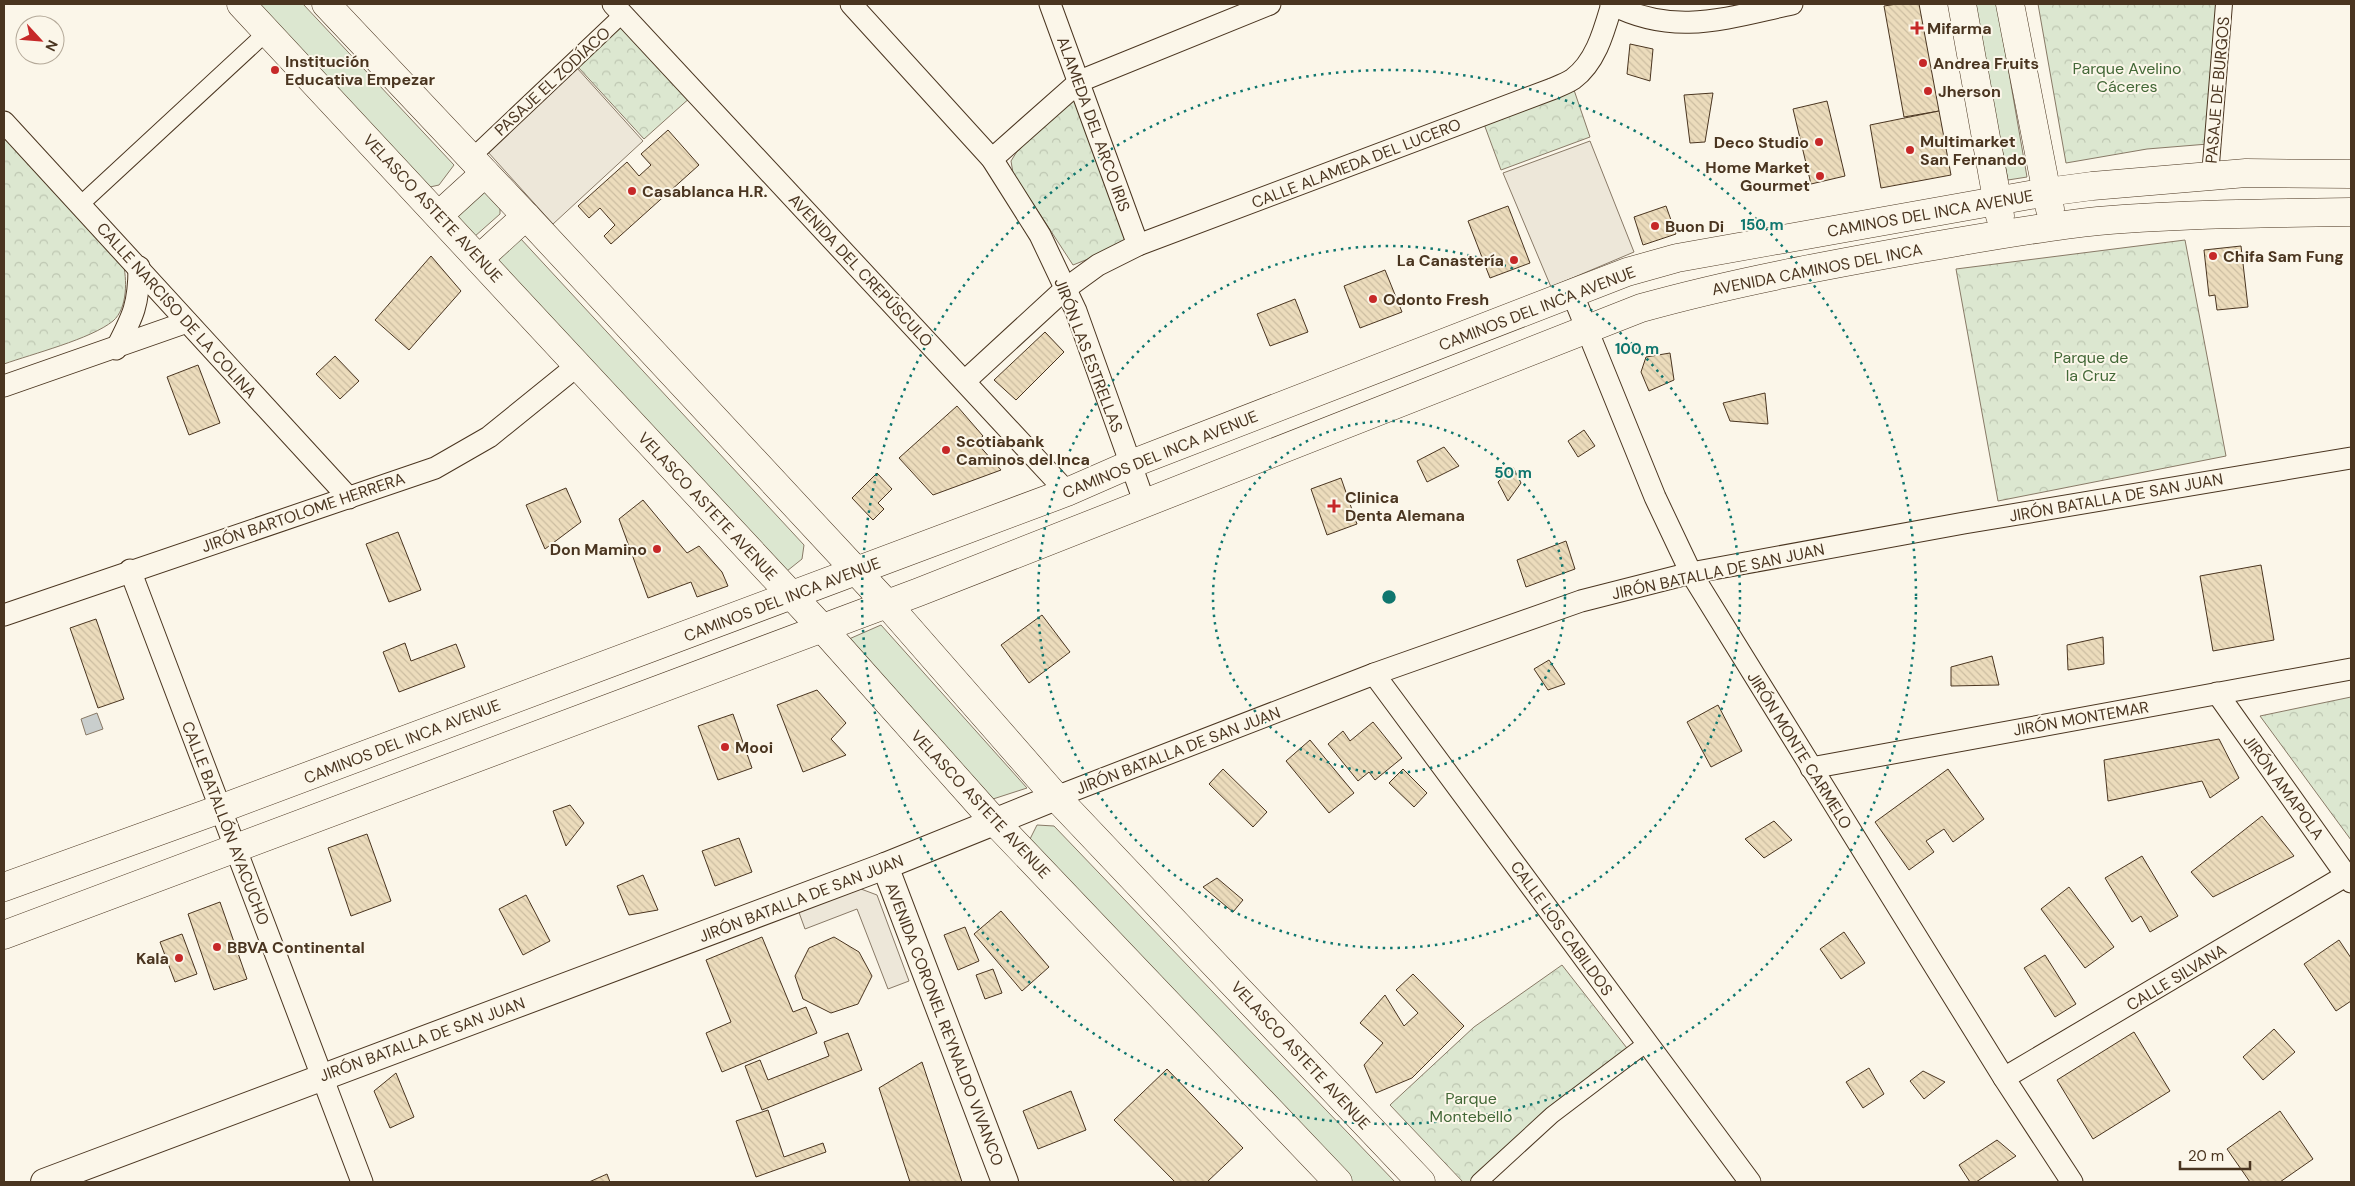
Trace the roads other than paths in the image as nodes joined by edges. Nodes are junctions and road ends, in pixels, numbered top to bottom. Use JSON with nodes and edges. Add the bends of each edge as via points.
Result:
{"nodes":[{"id":1,"x":241,"y":4,"type":"edge"},
{"id":2,"x":326,"y":4,"type":"edge"},
{"id":3,"x":851,"y":4,"type":"edge"},
{"id":4,"x":1050,"y":4,"type":"edge"},
{"id":5,"x":1270,"y":4,"type":"edge"},
{"id":6,"x":1612,"y":4,"type":"edge"},
{"id":7,"x":1792,"y":4,"type":"edge"},
{"id":8,"x":1962,"y":4,"type":"edge"},
{"id":9,"x":2010,"y":4,"type":"edge"},
{"id":10,"x":2224,"y":4,"type":"edge"},
{"id":11,"x":1768,"y":6,"type":"edge"},
{"id":12,"x":623,"y":7,"type":"edge"},
{"id":13,"x":267,"y":32,"type":"junction"},
{"id":14,"x":1080,"y":81,"type":"junction"},
{"id":15,"x":4,"y":122,"type":"edge"},
{"id":16,"x":992,"y":159,"type":"junction"},
{"id":17,"x":478,"y":165,"type":"junction"},
{"id":18,"x":2351,"y":174,"type":"edge"},
{"id":19,"x":2210,"y":176,"type":"junction"},
{"id":20,"x":2047,"y":192,"type":"junction"},
{"id":21,"x":1996,"y":200,"type":"junction"},
{"id":22,"x":80,"y":205,"type":"junction"},
{"id":23,"x":2351,"y":212,"type":"edge"},
{"id":24,"x":439,"y":214,"type":"junction"},
{"id":25,"x":526,"y":216,"type":"junction"},
{"id":26,"x":2054,"y":227,"type":"junction"},
{"id":27,"x":2003,"y":234,"type":"junction"},
{"id":28,"x":1138,"y":245,"type":"junction"},
{"id":29,"x":480,"y":258,"type":"junction"},
{"id":30,"x":139,"y":267,"type":"junction"},
{"id":31,"x":1065,"y":289,"type":"junction"},
{"id":32,"x":1573,"y":294,"type":"junction"},
{"id":33,"x":187,"y":322,"type":"junction"},
{"id":34,"x":1586,"y":331,"type":"junction"},
{"id":35,"x":116,"y":349,"type":"junction"},
{"id":36,"x":578,"y":365,"type":"junction"},
{"id":37,"x":965,"y":381,"type":"junction"},
{"id":38,"x":4,"y":386,"type":"edge"},
{"id":39,"x":2351,"y":458,"type":"edge"},
{"id":40,"x":1131,"y":464,"type":"junction"},
{"id":41,"x":1067,"y":492,"type":"junction"},
{"id":42,"x":349,"y":498,"type":"junction"},
{"id":43,"x":1145,"y":504,"type":"junction"},
{"id":44,"x":130,"y":570,"type":"junction"},
{"id":45,"x":856,"y":571,"type":"junction"},
{"id":46,"x":1691,"y":573,"type":"junction"},
{"id":47,"x":791,"y":596,"type":"junction"},
{"id":48,"x":887,"y":604,"type":"junction"},
{"id":49,"x":4,"y":615,"type":"edge"},
{"id":50,"x":823,"y":629,"type":"junction"},
{"id":51,"x":2351,"y":669,"type":"edge"},
{"id":52,"x":1374,"y":674,"type":"junction"},
{"id":53,"x":2217,"y":693,"type":"junction"},
{"id":54,"x":1811,"y":768,"type":"junction"},
{"id":55,"x":1056,"y":797,"type":"junction"},
{"id":56,"x":220,"y":810,"type":"junction"},
{"id":57,"x":996,"y":823,"type":"junction"},
{"id":58,"x":236,"y":848,"type":"junction"},
{"id":59,"x":886,"y":866,"type":"junction"},
{"id":60,"x":2349,"y":878,"type":"edge"},
{"id":61,"x":4,"y":887,"type":"edge"},
{"id":62,"x":4,"y":935,"type":"edge"},
{"id":63,"x":1647,"y":1043,"type":"junction"},
{"id":64,"x":321,"y":1077,"type":"junction"},
{"id":65,"x":2004,"y":1078,"type":"junction"},
{"id":66,"x":44,"y":1182,"type":"edge"},
{"id":67,"x":362,"y":1182,"type":"edge"},
{"id":68,"x":1005,"y":1182,"type":"edge"},
{"id":69,"x":1338,"y":1182,"type":"edge"},
{"id":70,"x":1421,"y":1182,"type":"edge"},
{"id":71,"x":1479,"y":1182,"type":"edge"},
{"id":72,"x":1750,"y":1182,"type":"edge"},
{"id":73,"x":2072,"y":1182,"type":"edge"}],
"edges":[{"from":1,"to":13,"type":"main road","name":"VELASCO ASTETE AVENUE"},
{"from":2,"to":17,"type":"main road","name":"VELASCO ASTETE AVENUE"},
{"from":3,"to":16,"type":"street","name":"JIRÓN LAS ESTRELLAS"},
{"from":4,"to":14,"type":"street","name":"ALAMEDA DEL ARCO IRIS"},
{"from":5,"to":14,"type":"street"},
{"from":6,"to":11,"type":"street","via":[[1652,20],[1699,23]]},
{"from":6,"to":28,"type":"street","name":"CALLE ALAMEDA DEL LUCERO","via":[[1601,40],[1589,62],[1573,79]]},
{"from":7,"to":11,"type":"street"},
{"from":8,"to":21,"type":"main road"},
{"from":9,"to":20,"type":"main road"},
{"from":10,"to":19,"type":"street","name":"PASAJE DE BURGOS"},
{"from":12,"to":17,"type":"street","name":"PASAJE EL ZODÍACO"},
{"from":12,"to":37,"type":"street","name":"AVENIDA DEL CREPÚSCULO"},
{"from":13,"to":22,"type":"street"},
{"from":13,"to":24,"type":"main road","name":"VELASCO ASTETE AVENUE"},
{"from":14,"to":16,"type":"street"},
{"from":14,"to":28,"type":"street","name":"ALAMEDA DEL ARCO IRIS"},
{"from":15,"to":22,"type":"street","name":"CALLE NARCISO DE LA COLINA"},
{"from":16,"to":31,"type":"street","name":"JIRÓN LAS ESTRELLAS","via":[[1040,235]]},
{"from":17,"to":24,"type":"main road"},
{"from":17,"to":25,"type":"main road","name":"VELASCO ASTETE AVENUE"},
{"from":18,"to":19,"type":"main road","name":"CAMINOS DEL INCA AVENUE"},
{"from":19,"to":20,"type":"main road","name":"CAMINOS DEL INCA AVENUE"},
{"from":20,"to":21,"type":"main road","name":"CAMINOS DEL INCA AVENUE"},
{"from":20,"to":26,"type":"main road"},
{"from":21,"to":27,"type":"main road"},
{"from":21,"to":32,"type":"main road","name":"CAMINOS DEL INCA AVENUE","via":[[1677,258],[1627,272]]},
{"from":22,"to":30,"type":"street","name":"CALLE NARCISO DE LA COLINA"},
{"from":23,"to":26,"type":"main road","via":[[2216,213]]},
{"from":24,"to":29,"type":"main road","name":"VELASCO ASTETE AVENUE"},
{"from":25,"to":29,"type":"main road"},
{"from":25,"to":45,"type":"main road","name":"VELASCO ASTETE AVENUE"},
{"from":26,"to":27,"type":"main road","name":"AVENIDA CAMINOS DEL INCA"},
{"from":27,"to":34,"type":"main road","name":"AVENIDA CAMINOS DEL INCA","via":[[1829,264],[1682,297],[1641,308]]},
{"from":28,"to":31,"type":"street","name":"CALLE ALAMEDA DEL LUCERO","via":[[1098,265]]},
{"from":29,"to":36,"type":"main road","name":"VELASCO ASTETE AVENUE"},
{"from":30,"to":33,"type":"street","name":"CALLE NARCISO DE LA COLINA"},
{"from":30,"to":35,"type":"street","via":[[139,295],[134,314]]},
{"from":31,"to":37,"type":"street","name":"CALLE ALAMEDA DEL LUCERO"},
{"from":31,"to":40,"type":"street","name":"JIRÓN LAS ESTRELLAS","via":[[1076,311]]},
{"from":32,"to":34,"type":"street","name":"JIRÓN MONTE CARMELO"},
{"from":32,"to":40,"type":"main road","name":"CAMINOS DEL INCA AVENUE"},
{"from":33,"to":35,"type":"street"},
{"from":33,"to":42,"type":"street","name":"CALLE NARCISO DE LA COLINA"},
{"from":34,"to":43,"type":"main road"},
{"from":34,"to":46,"type":"street","name":"JIRÓN MONTE CARMELO","via":[[1655,497]]},
{"from":35,"to":38,"type":"street"},
{"from":36,"to":42,"type":"street","name":"JIRÓN BARTOLOME HERRERA","via":[[489,437],[435,468]]},
{"from":36,"to":47,"type":"main road","name":"VELASCO ASTETE AVENUE"},
{"from":37,"to":41,"type":"street","name":"AVENIDA DEL CREPÚSCULO"},
{"from":39,"to":46,"type":"street","name":"JIRÓN BATALLA DE SAN JUAN","via":[[1964,522]]},
{"from":40,"to":41,"type":"main road","name":"CAMINOS DEL INCA AVENUE"},
{"from":40,"to":43,"type":"street","name":"JIRÓN LAS ESTRELLAS"},
{"from":41,"to":45,"type":"main road","name":"CAMINOS DEL INCA AVENUE"},
{"from":42,"to":44,"type":"street","name":"JIRÓN BARTOLOME HERRERA"},
{"from":43,"to":48,"type":"main road"},
{"from":44,"to":49,"type":"street","name":"JIRÓN BARTOLOME HERRERA"},
{"from":44,"to":56,"type":"street","name":"CALLE BATALLÓN AYACUCHO"},
{"from":45,"to":47,"type":"main road","name":"CAMINOS DEL INCA AVENUE"},
{"from":45,"to":48,"type":"main road","name":"VELASCO ASTETE AVENUE"},
{"from":46,"to":52,"type":"street","name":"JIRÓN BATALLA DE SAN JUAN","via":[[1581,601]]},
{"from":46,"to":54,"type":"street","name":"JIRÓN MONTE CARMELO"},
{"from":47,"to":50,"type":"main road","name":"VELASCO ASTETE AVENUE"},
{"from":47,"to":56,"type":"main road","name":"CAMINOS DEL INCA AVENUE"},
{"from":48,"to":50,"type":"main road"},
{"from":48,"to":55,"type":"main road","name":"VELASCO ASTETE AVENUE"},
{"from":50,"to":57,"type":"main road","name":"VELASCO ASTETE AVENUE"},
{"from":50,"to":58,"type":"main road"},
{"from":51,"to":53,"type":"street","name":"JIRÓN MONTEMAR"},
{"from":52,"to":55,"type":"street","name":"JIRÓN BATALLA DE SAN JUAN"},
{"from":52,"to":63,"type":"street","name":"CALLE LOS CABILDOS"},
{"from":53,"to":54,"type":"street","name":"JIRÓN MONTEMAR"},
{"from":53,"to":60,"type":"street","name":"JIRÓN AMAPOLA"},
{"from":54,"to":65,"type":"street","name":"JIRÓN MONTE CARMELO"},
{"from":55,"to":57,"type":"street","name":"JIRÓN BATALLA DE SAN JUAN"},
{"from":55,"to":70,"type":"main road","name":"VELASCO ASTETE AVENUE"},
{"from":56,"to":58,"type":"street","name":"CALLE BATALLÓN AYACUCHO"},
{"from":56,"to":61,"type":"main road","name":"CAMINOS DEL INCA AVENUE"},
{"from":57,"to":59,"type":"street","name":"JIRÓN BATALLA DE SAN JUAN"},
{"from":57,"to":69,"type":"main road","name":"VELASCO ASTETE AVENUE"},
{"from":58,"to":62,"type":"main road"},
{"from":58,"to":64,"type":"street","name":"CALLE BATALLÓN AYACUCHO"},
{"from":59,"to":64,"type":"street","name":"JIRÓN BATALLA DE SAN JUAN"},
{"from":59,"to":68,"type":"street","name":"AVENIDA CORONEL REYNALDO VIVANCO"},
{"from":60,"to":65,"type":"street","name":"CALLE SILVANA"},
{"from":63,"to":71,"type":"street","via":[[1552,1115]]},
{"from":63,"to":72,"type":"street","name":"CALLE LOS CABILDOS"},
{"from":64,"to":66,"type":"street","name":"JIRÓN BATALLA DE SAN JUAN"},
{"from":64,"to":67,"type":"street","name":"CALLE BATALLÓN AYACUCHO"},
{"from":65,"to":73,"type":"street","name":"JIRÓN MONTE CARMELO"}]}
